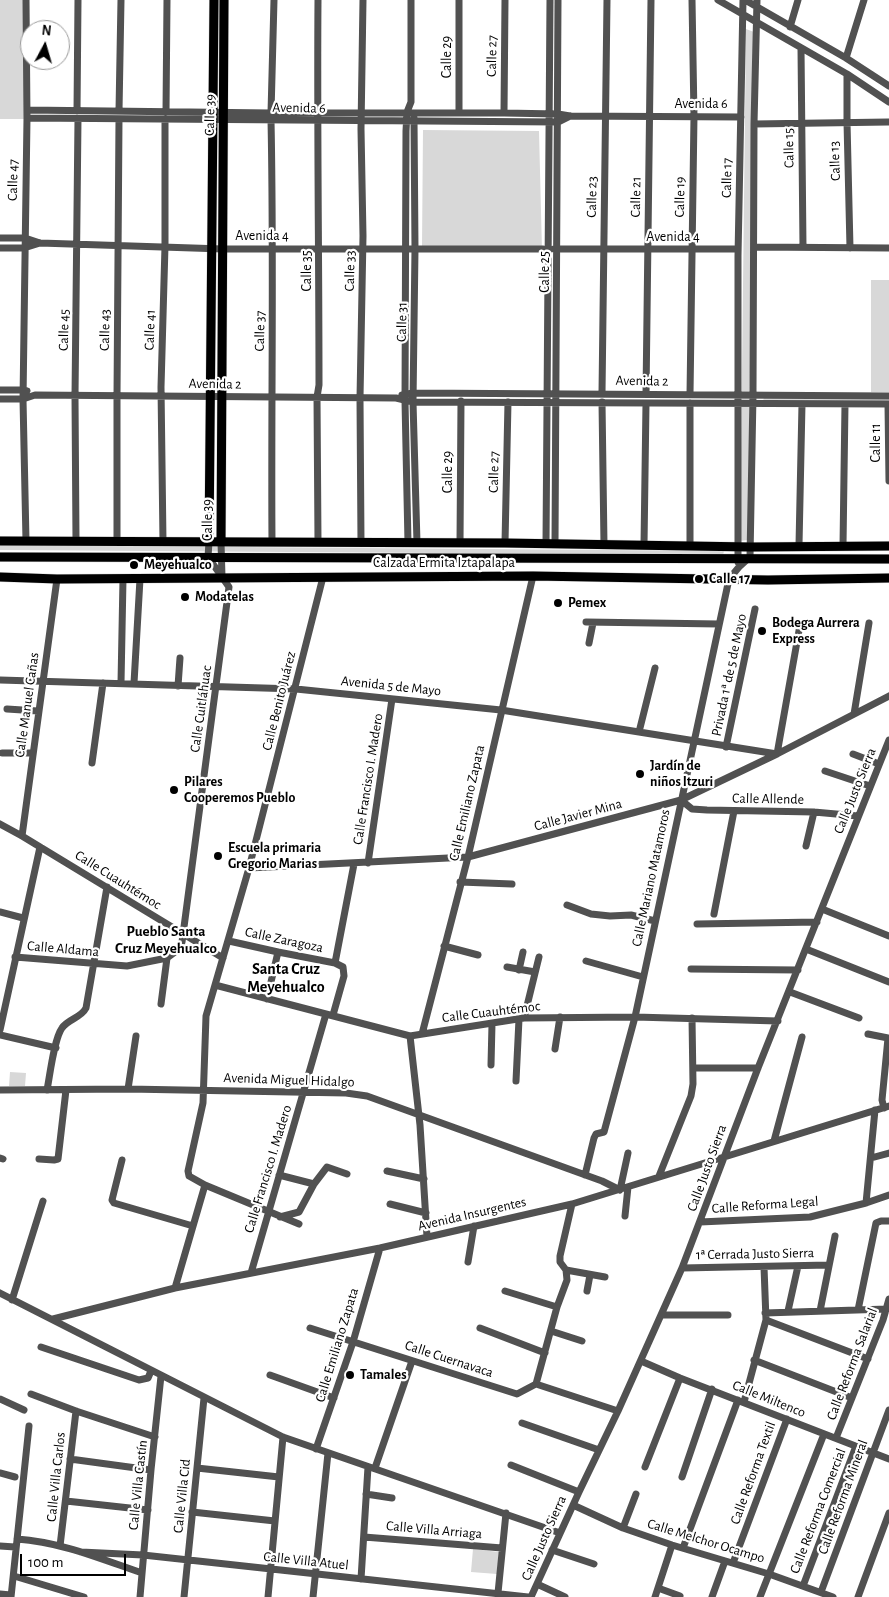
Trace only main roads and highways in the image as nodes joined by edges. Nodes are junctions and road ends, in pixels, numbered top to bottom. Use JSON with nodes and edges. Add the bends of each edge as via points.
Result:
{"nodes":[{"id":1,"x":214,"y":0,"type":"edge"},
{"id":2,"x":224,"y":0,"type":"edge"},
{"id":3,"x":0,"y":541,"type":"edge"},
{"id":4,"x":208,"y":542,"type":"junction"},
{"id":5,"x":221,"y":542,"type":"junction"},
{"id":6,"x":889,"y":546,"type":"edge"},
{"id":7,"x":0,"y":557,"type":"edge"},
{"id":8,"x":889,"y":559,"type":"edge"},
{"id":9,"x":0,"y":577,"type":"edge"},
{"id":10,"x":889,"y":578,"type":"edge"}],
"edges":[{"from":1,"to":4,"type":"main road","name":"Calle 39"},
{"from":2,"to":5,"type":"main road","name":"Calle 39"},
{"from":3,"to":4,"type":"main road","name":"Calzada Ermita Iztapalapa"},
{"from":4,"to":5,"type":"main road","name":"Calzada Ermita Iztapalapa"},
{"from":5,"to":6,"type":"main road","name":"Calzada Ermita Iztapalapa"},
{"from":7,"to":8,"type":"main road","name":"Calzada Ermita Iztapalapa","via":[[738,562],[750,557]]},
{"from":9,"to":10,"type":"main road","name":"Calzada Ermita Iztapalapa"}]}
